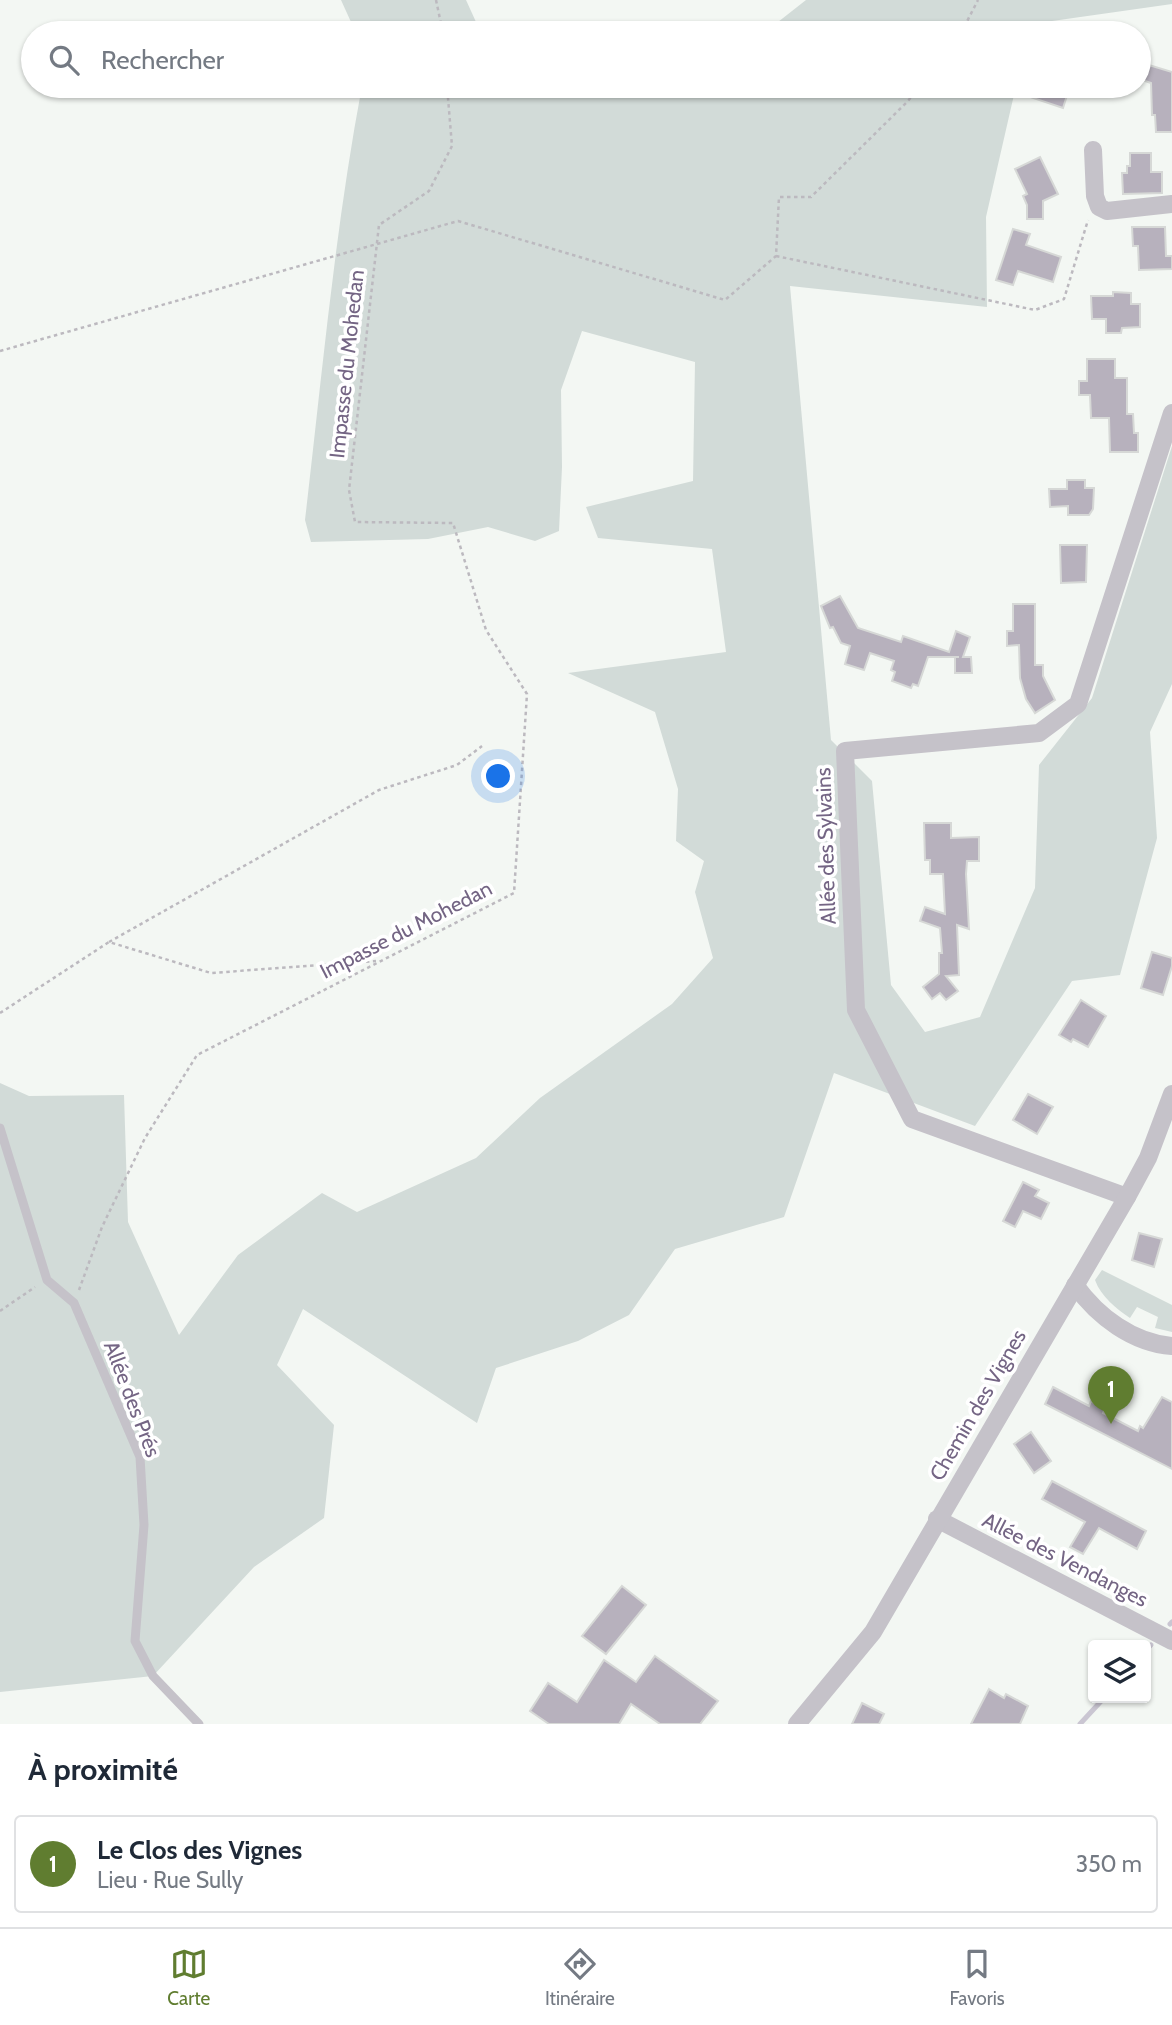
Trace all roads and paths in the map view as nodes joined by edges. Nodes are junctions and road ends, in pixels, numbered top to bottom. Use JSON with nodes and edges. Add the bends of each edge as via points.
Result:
{"nodes":[{"id":1,"x":436,"y":0,"type":"edge"},
{"id":2,"x":978,"y":0,"type":"edge"},
{"id":3,"x":440,"y":21,"type":"edge"},
{"id":4,"x":967,"y":21,"type":"edge"},
{"id":5,"x":448,"y":98,"type":"edge"},
{"id":6,"x":910,"y":98,"type":"edge"},
{"id":7,"x":1093,"y":150,"type":"dead end"},
{"id":8,"x":1095,"y":196,"type":"junction"},
{"id":9,"x":1172,"y":204,"type":"edge"},
{"id":10,"x":377,"y":245,"type":"junction"},
{"id":11,"x":775,"y":256,"type":"junction"},
{"id":12,"x":0,"y":351,"type":"edge"},
{"id":13,"x":1172,"y":413,"type":"edge"},
{"id":14,"x":482,"y":746,"type":"dead end"},
{"id":15,"x":109,"y":942,"type":"junction"},
{"id":16,"x":379,"y":961,"type":"junction"},
{"id":17,"x":0,"y":1013,"type":"edge"},
{"id":18,"x":1172,"y":1094,"type":"edge"},
{"id":19,"x":0,"y":1128,"type":"edge"},
{"id":20,"x":1166,"y":1129,"type":"edge"},
{"id":21,"x":1126,"y":1197,"type":"junction"},
{"id":22,"x":47,"y":1280,"type":"junction"},
{"id":23,"x":1075,"y":1285,"type":"junction"},
{"id":24,"x":74,"y":1303,"type":"junction"},
{"id":25,"x":0,"y":1311,"type":"edge"},
{"id":26,"x":1172,"y":1346,"type":"edge"},
{"id":27,"x":937,"y":1519,"type":"junction"},
{"id":28,"x":1172,"y":1641,"type":"edge"},
{"id":29,"x":199,"y":1724,"type":"edge"},
{"id":30,"x":797,"y":1724,"type":"edge"}],
"edges":[{"from":1,"to":3,"type":"path"},
{"from":2,"to":4,"type":"path"},
{"from":5,"to":10,"type":"path","name":"Impasse du Mohedan","via":[[452,146],[429,191],[379,225]]},
{"from":6,"to":11,"type":"path","via":[[811,197],[779,197]]},
{"from":7,"to":8,"type":"street"},
{"from":8,"to":9,"type":"street","via":[[1099,207],[1107,211]]},
{"from":8,"to":11,"type":"path","via":[[1064,299],[1035,310]]},
{"from":10,"to":11,"type":"path","via":[[458,221],[725,300]]},
{"from":10,"to":12,"type":"path"},
{"from":10,"to":16,"type":"path","name":"Impasse du Mohedan","via":[[349,490],[355,523],[453,523],[486,630],[527,694],[514,893]]},
{"from":13,"to":21,"type":"street","name":"Allée des Sylvains","via":[[1078,704],[1039,733],[845,751],[856,1010],[912,1119]]},
{"from":14,"to":15,"type":"path","via":[[457,765],[379,790]]},
{"from":15,"to":16,"type":"path","via":[[211,973]]},
{"from":15,"to":17,"type":"path"},
{"from":16,"to":24,"type":"path","name":"Impasse du Mohedan","via":[[197,1055],[145,1138],[102,1227]]},
{"from":18,"to":20,"type":"street","name":"Chemin des Vignes"},
{"from":19,"to":22,"type":"lane"},
{"from":20,"to":21,"type":"street","name":"Chemin des Vignes"},
{"from":21,"to":23,"type":"street","name":"Chemin des Vignes"},
{"from":22,"to":24,"type":"lane","name":"Allée des Prés"},
{"from":22,"to":25,"type":"path"},
{"from":23,"to":26,"type":"street","via":[[1109,1321],[1131,1335]]},
{"from":23,"to":27,"type":"street","name":"Chemin des Vignes"},
{"from":24,"to":29,"type":"lane","name":"Allée des Prés","via":[[140,1457],[144,1525],[135,1641],[153,1676]]},
{"from":27,"to":28,"type":"street","name":"Allée des Vendanges"},
{"from":27,"to":30,"type":"street","name":"Chemin des Vignes","via":[[873,1632]]}]}
